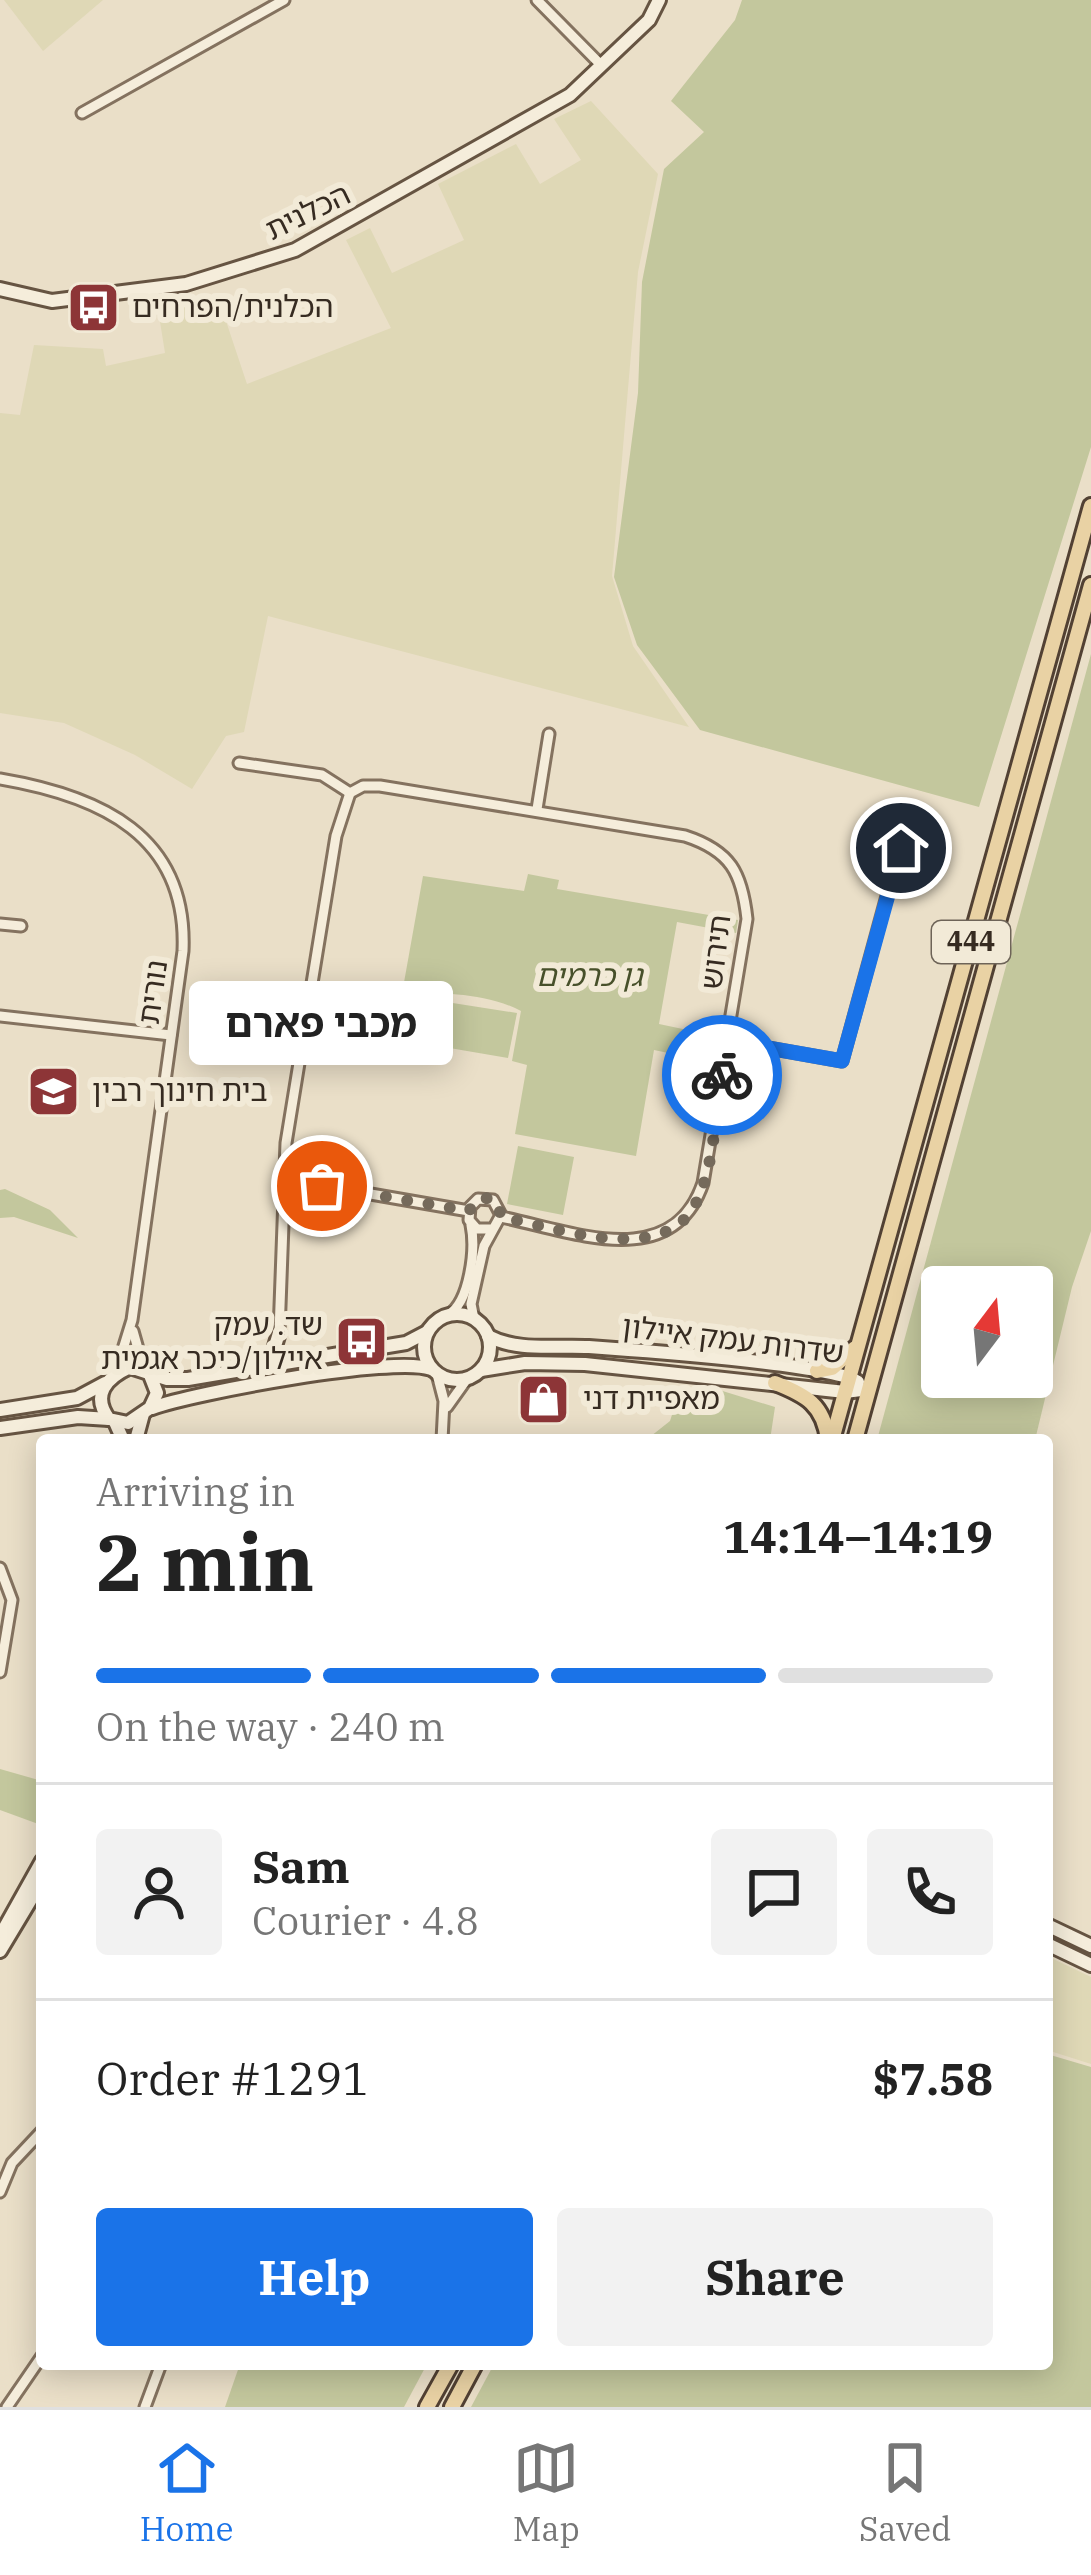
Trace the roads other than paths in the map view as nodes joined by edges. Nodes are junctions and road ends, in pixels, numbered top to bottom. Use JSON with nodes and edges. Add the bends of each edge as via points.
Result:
{"nodes":[{"id":1,"x":284,"y":0,"type":"edge"},
{"id":2,"x":537,"y":0,"type":"edge"},
{"id":3,"x":659,"y":0,"type":"edge"},
{"id":4,"x":601,"y":65,"type":"junction"},
{"id":5,"x":82,"y":113,"type":"dead end"},
{"id":6,"x":0,"y":289,"type":"edge"},
{"id":7,"x":1091,"y":506,"type":"edge"},
{"id":8,"x":1091,"y":585,"type":"edge"},
{"id":9,"x":549,"y":734,"type":"dead end"},
{"id":10,"x":239,"y":763,"type":"dead end"},
{"id":11,"x":0,"y":779,"type":"edge"},
{"id":12,"x":350,"y":793,"type":"junction"},
{"id":13,"x":537,"y":809,"type":"junction"},
{"id":14,"x":909,"y":815,"type":"dead end"},
{"id":15,"x":0,"y":924,"type":"edge"},
{"id":16,"x":21,"y":926,"type":"dead end"},
{"id":17,"x":0,"y":1016,"type":"edge"},
{"id":18,"x":171,"y":1035,"type":"junction"},
{"id":19,"x":728,"y":1041,"type":"junction"},
{"id":20,"x":284,"y":1179,"type":"junction"},
{"id":21,"x":469,"y":1216,"type":"junction"},
{"id":22,"x":501,"y":1217,"type":"junction"},
{"id":23,"x":493,"y":1229,"type":"junction"},
{"id":24,"x":448,"y":1315,"type":"junction"},
{"id":25,"x":474,"y":1319,"type":"junction"},
{"id":26,"x":132,"y":1320,"type":"junction"},
{"id":27,"x":427,"y":1332,"type":"junction"},
{"id":28,"x":279,"y":1333,"type":"junction"},
{"id":29,"x":488,"y":1336,"type":"junction"},
{"id":30,"x":862,"y":1339,"type":"junction"},
{"id":31,"x":300,"y":1359,"type":"junction"},
{"id":32,"x":259,"y":1367,"type":"junction"},
{"id":33,"x":481,"y":1370,"type":"junction"},
{"id":34,"x":434,"y":1371,"type":"junction"},
{"id":35,"x":817,"y":1371,"type":"junction"},
{"id":36,"x":147,"y":1372,"type":"junction"},
{"id":37,"x":111,"y":1379,"type":"junction"},
{"id":38,"x":466,"y":1379,"type":"junction"},
{"id":39,"x":775,"y":1383,"type":"junction"},
{"id":40,"x":847,"y":1384,"type":"junction"},
{"id":41,"x":869,"y":1389,"type":"junction"},
{"id":42,"x":0,"y":1410,"type":"edge"},
{"id":43,"x":146,"y":1411,"type":"junction"},
{"id":44,"x":444,"y":1412,"type":"junction"},
{"id":45,"x":112,"y":1421,"type":"junction"},
{"id":46,"x":0,"y":1428,"type":"edge"},
{"id":47,"x":120,"y":1434,"type":"edge"},
{"id":48,"x":138,"y":1434,"type":"edge"},
{"id":49,"x":442,"y":1434,"type":"edge"},
{"id":50,"x":829,"y":1434,"type":"edge"},
{"id":51,"x":832,"y":1434,"type":"edge"},
{"id":52,"x":857,"y":1434,"type":"edge"},
{"id":53,"x":0,"y":1568,"type":"edge"},
{"id":54,"x":0,"y":1672,"type":"edge"},
{"id":55,"x":36,"y":1872,"type":"edge"},
{"id":56,"x":36,"y":1891,"type":"edge"},
{"id":57,"x":1053,"y":1928,"type":"edge"},
{"id":58,"x":0,"y":1936,"type":"edge"},
{"id":59,"x":1091,"y":1946,"type":"edge"},
{"id":60,"x":1053,"y":1947,"type":"edge"},
{"id":61,"x":0,"y":1951,"type":"edge"},
{"id":62,"x":1091,"y":1965,"type":"edge"},
{"id":63,"x":36,"y":2137,"type":"edge"},
{"id":64,"x":0,"y":2192,"type":"edge"},
{"id":65,"x":36,"y":2365,"type":"edge"},
{"id":66,"x":159,"y":2370,"type":"edge"},
{"id":67,"x":448,"y":2370,"type":"edge"},
{"id":68,"x":472,"y":2370,"type":"edge"},
{"id":69,"x":7,"y":2407,"type":"edge"},
{"id":70,"x":145,"y":2407,"type":"edge"},
{"id":71,"x":427,"y":2407,"type":"edge"},
{"id":72,"x":452,"y":2407,"type":"edge"}],
"edges":[{"from":1,"to":5,"type":"street"},
{"from":2,"to":4,"type":"street"},
{"from":3,"to":4,"type":"main road","name":"הכלנית"},
{"from":4,"to":6,"type":"main road","name":"הכלנית","via":[[570,95],[295,250],[186,284],[52,301]]},
{"from":7,"to":30,"type":"main road","number":"444"},
{"from":8,"to":41,"type":"main road","number":"444"},
{"from":9,"to":13,"type":"street"},
{"from":10,"to":12,"type":"street","name":"תירוש","via":[[322,775]]},
{"from":11,"to":18,"type":"street","name":"נורית","via":[[93,805],[161,858],[182,898],[184,922]]},
{"from":12,"to":13,"type":"street","name":"תירוש","via":[[380,786]]},
{"from":12,"to":20,"type":"street","via":[[336,836]]},
{"from":13,"to":19,"type":"street","name":"תירוש","via":[[685,836],[724,856],[743,890],[747,920]]},
{"from":14,"to":19,"type":"street","via":[[842,1061]]},
{"from":15,"to":16,"type":"street"},
{"from":17,"to":18,"type":"street"},
{"from":18,"to":26,"type":"street","name":"נורית"},
{"from":19,"to":22,"type":"street","name":"תירוש","via":[[704,1183],[675,1227],[618,1240]]},
{"from":20,"to":21,"type":"street"},
{"from":20,"to":28,"type":"street"},
{"from":21,"to":22,"type":"street","via":[[478,1199],[490,1198]]},
{"from":21,"to":23,"type":"street","via":[[477,1229]]},
{"from":21,"to":24,"type":"street","via":[[471,1258],[461,1302]]},
{"from":22,"to":23,"type":"street"},
{"from":23,"to":25,"type":"street","via":[[472,1297]]},
{"from":24,"to":25,"type":"main road"},
{"from":24,"to":27,"type":"main road"},
{"from":25,"to":29,"type":"main road"},
{"from":26,"to":36,"type":"street","name":"נורית"},
{"from":26,"to":37,"type":"street","name":"נורית"},
{"from":27,"to":31,"type":"main road","via":[[406,1343]]},
{"from":27,"to":34,"type":"main road","via":[[423,1351]]},
{"from":28,"to":31,"type":"main road"},
{"from":28,"to":32,"type":"main road"},
{"from":29,"to":33,"type":"main road"},
{"from":29,"to":35,"type":"main road","name":"שדרות עמק איילון","via":[[510,1346]]},
{"from":30,"to":35,"type":"main road","via":[[842,1362]]},
{"from":30,"to":40,"type":"main road","number":"444"},
{"from":31,"to":32,"type":"main road"},
{"from":32,"to":36,"type":"main road","via":[[188,1379]]},
{"from":33,"to":38,"type":"main road"},
{"from":33,"to":39,"type":"main road","name":"שדרות עמק איילון","via":[[585,1364]]},
{"from":34,"to":38,"type":"main road"},
{"from":34,"to":43,"type":"main road","via":[[410,1364],[350,1370]]},
{"from":34,"to":44,"type":"street"},
{"from":35,"to":40,"type":"main road","name":"שדרות עמק איילון"},
{"from":36,"to":37,"type":"main road","via":[[130,1367]]},
{"from":36,"to":43,"type":"main road","via":[[158,1393]]},
{"from":37,"to":42,"type":"main road","via":[[77,1398]]},
{"from":37,"to":45,"type":"main road","via":[[99,1398]]},
{"from":38,"to":44,"type":"street"},
{"from":39,"to":40,"type":"main road","name":"שדרות עמק איילון"},
{"from":39,"to":50,"type":"main road","via":[[817,1405]]},
{"from":40,"to":41,"type":"main road","name":"שדרות עמק איילון"},
{"from":40,"to":51,"type":"main road","number":"444"},
{"from":41,"to":52,"type":"main road","number":"444"},
{"from":43,"to":45,"type":"main road","via":[[128,1423]]},
{"from":43,"to":48,"type":"main road"},
{"from":44,"to":49,"type":"street"},
{"from":45,"to":46,"type":"main road","via":[[79,1417]]},
{"from":45,"to":47,"type":"main road"},
{"from":53,"to":54,"type":"street","via":[[12,1600]]},
{"from":55,"to":58,"type":"main road"},
{"from":56,"to":61,"type":"main road"},
{"from":57,"to":59,"type":"main road"},
{"from":60,"to":62,"type":"main road"},
{"from":63,"to":64,"type":"street"},
{"from":65,"to":69,"type":"street"},
{"from":66,"to":70,"type":"street"},
{"from":67,"to":71,"type":"main road"},
{"from":68,"to":72,"type":"main road"}]}
